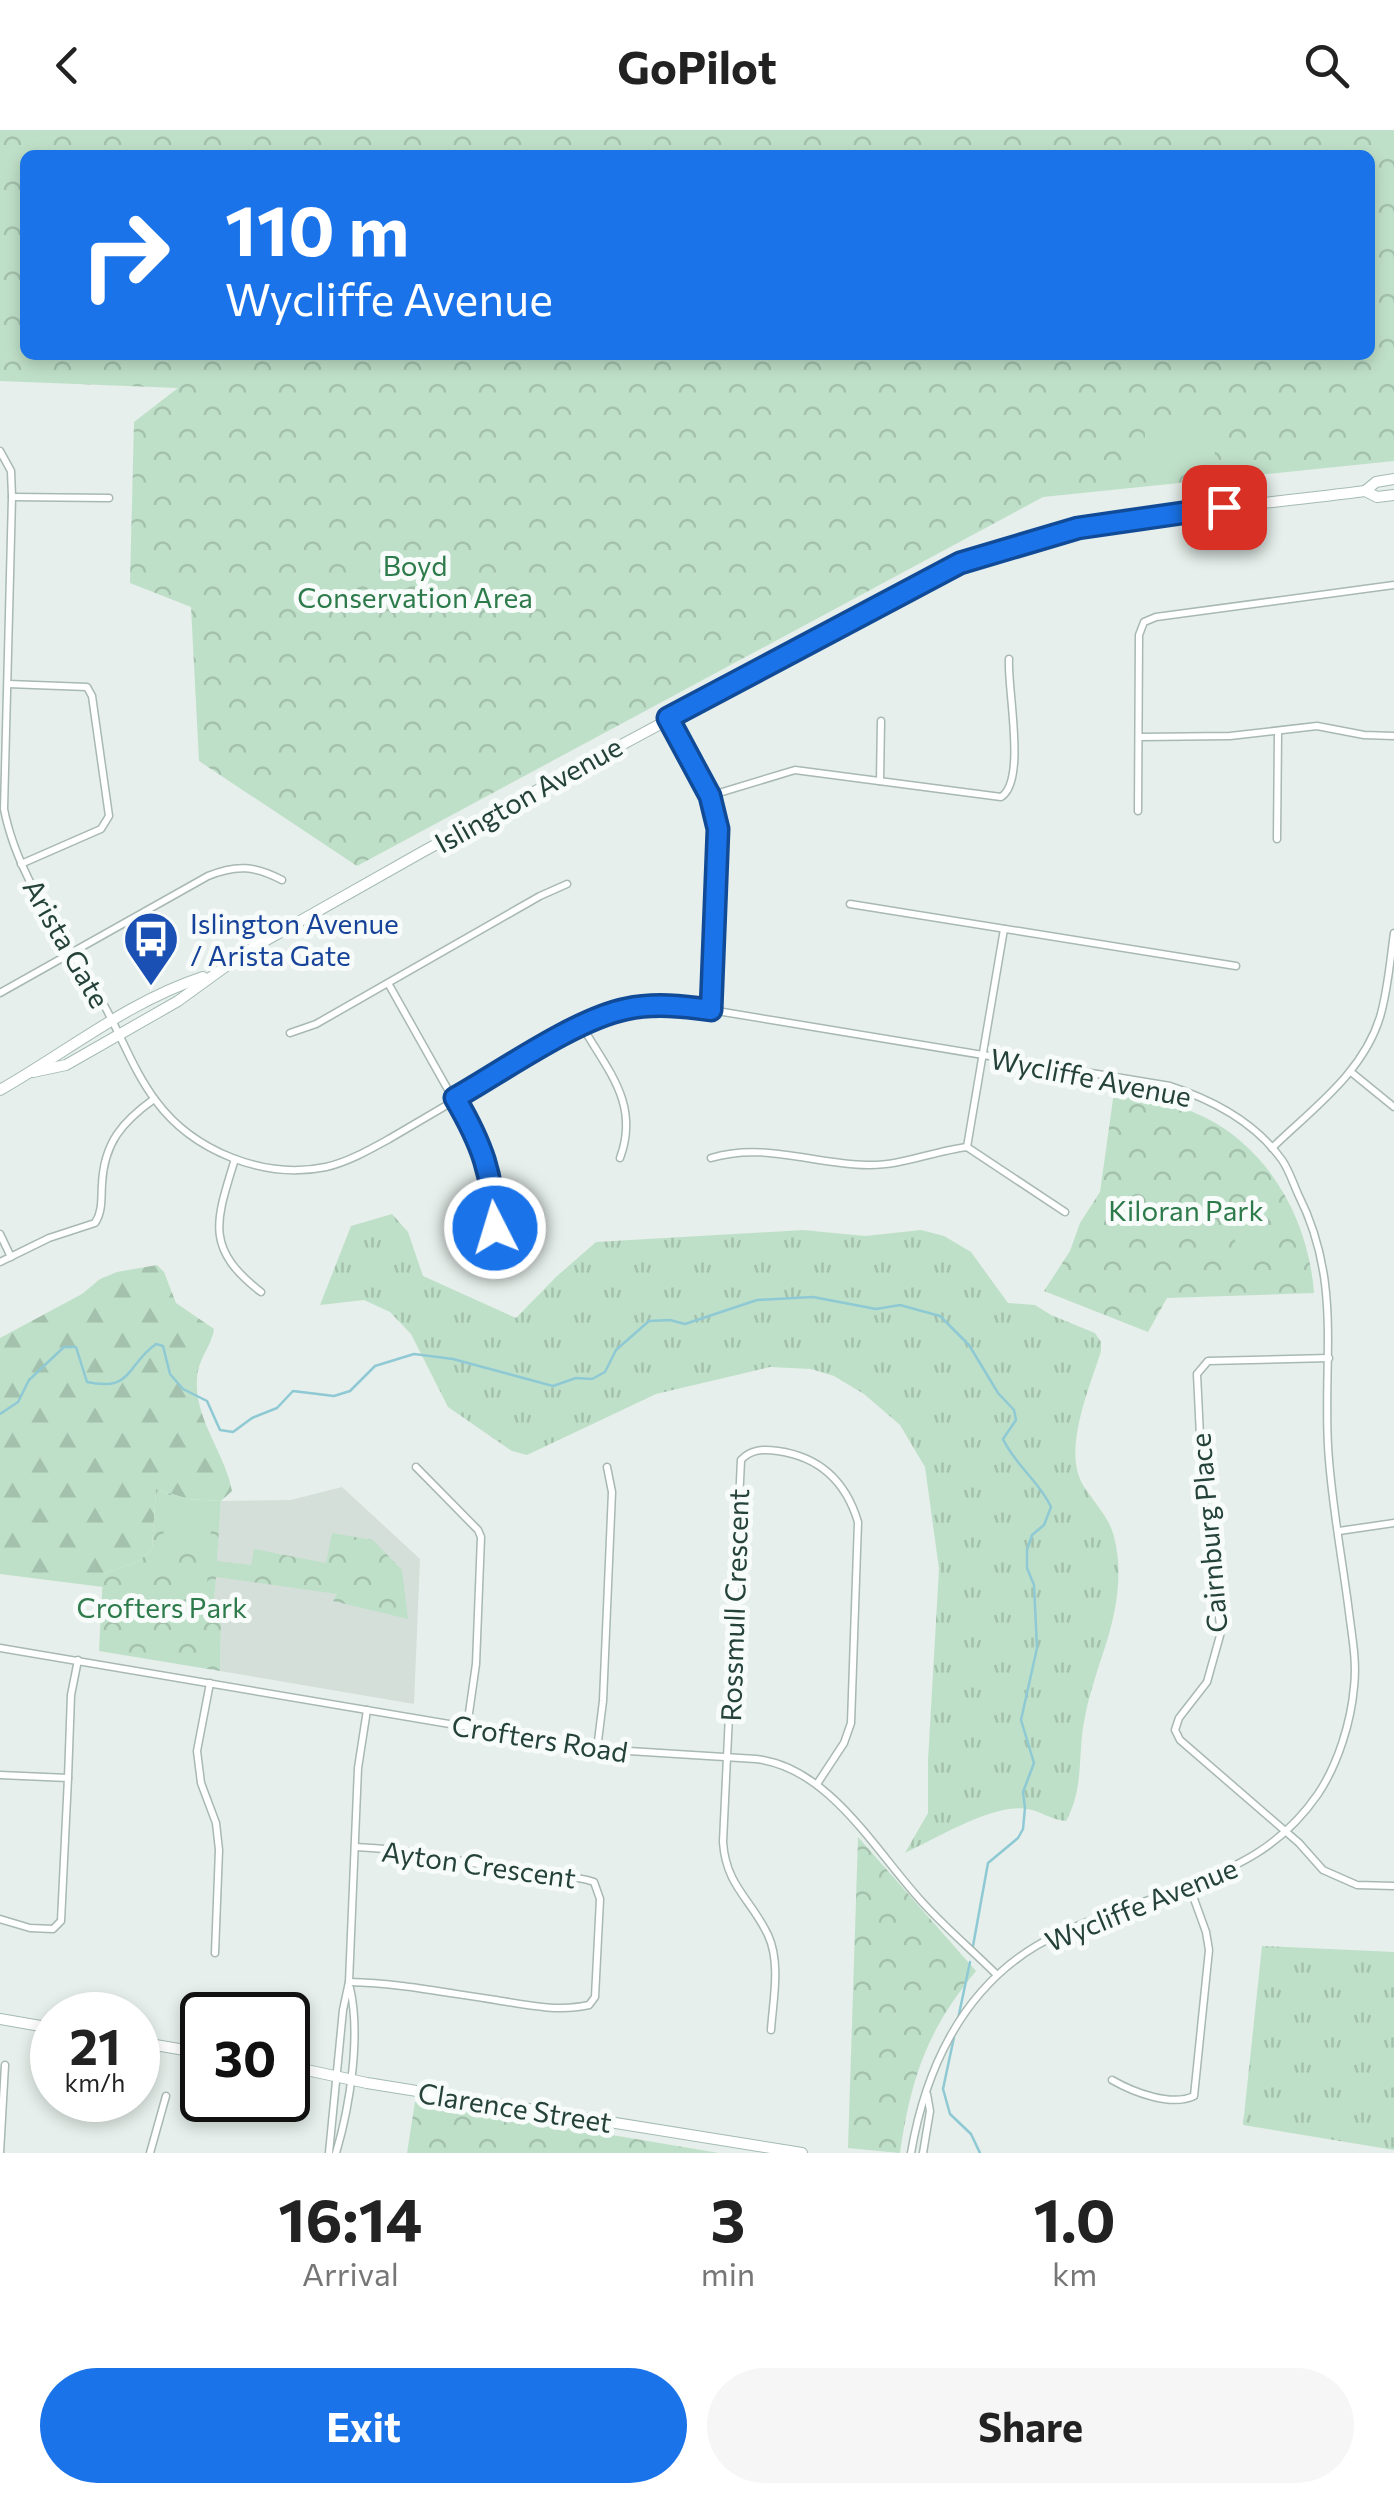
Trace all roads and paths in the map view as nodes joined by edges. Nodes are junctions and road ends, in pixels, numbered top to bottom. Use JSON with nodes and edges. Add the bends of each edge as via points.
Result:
{"nodes":[{"id":1,"x":0,"y":452,"type":"edge"},
{"id":2,"x":1394,"y":479,"type":"edge"},
{"id":3,"x":1366,"y":491,"type":"junction"},
{"id":4,"x":1394,"y":495,"type":"edge"},
{"id":5,"x":12,"y":497,"type":"junction"},
{"id":6,"x":110,"y":498,"type":"dead end"},
{"id":7,"x":1394,"y":586,"type":"edge"},
{"id":8,"x":1008,"y":660,"type":"dead end"},
{"id":9,"x":8,"y":684,"type":"junction"},
{"id":10,"x":668,"y":718,"type":"junction"},
{"id":11,"x":880,"y":721,"type":"dead end"},
{"id":12,"x":1278,"y":732,"type":"junction"},
{"id":13,"x":1394,"y":736,"type":"edge"},
{"id":14,"x":1140,"y":737,"type":"junction"},
{"id":15,"x":880,"y":781,"type":"junction"},
{"id":16,"x":710,"y":796,"type":"junction"},
{"id":17,"x":1138,"y":811,"type":"dead end"},
{"id":18,"x":1277,"y":839,"type":"dead end"},
{"id":19,"x":20,"y":864,"type":"junction"},
{"id":20,"x":282,"y":880,"type":"dead end"},
{"id":21,"x":567,"y":884,"type":"dead end"},
{"id":22,"x":850,"y":904,"type":"dead end"},
{"id":23,"x":1004,"y":929,"type":"junction"},
{"id":24,"x":1394,"y":932,"type":"edge"},
{"id":25,"x":72,"y":952,"type":"junction"},
{"id":26,"x":1236,"y":966,"type":"dead end"},
{"id":27,"x":212,"y":974,"type":"junction"},
{"id":28,"x":388,"y":983,"type":"junction"},
{"id":29,"x":0,"y":993,"type":"edge"},
{"id":30,"x":711,"y":1010,"type":"junction"},
{"id":31,"x":112,"y":1021,"type":"junction"},
{"id":32,"x":582,"y":1026,"type":"junction"},
{"id":33,"x":290,"y":1033,"type":"dead end"},
{"id":34,"x":118,"y":1035,"type":"junction"},
{"id":35,"x":982,"y":1055,"type":"junction"},
{"id":36,"x":33,"y":1072,"type":"junction"},
{"id":37,"x":1351,"y":1072,"type":"junction"},
{"id":38,"x":0,"y":1090,"type":"edge"},
{"id":39,"x":455,"y":1098,"type":"junction"},
{"id":40,"x":154,"y":1099,"type":"junction"},
{"id":41,"x":1394,"y":1107,"type":"edge"},
{"id":42,"x":967,"y":1147,"type":"junction"},
{"id":43,"x":1272,"y":1148,"type":"junction"},
{"id":44,"x":620,"y":1158,"type":"dead end"},
{"id":45,"x":711,"y":1158,"type":"dead end"},
{"id":46,"x":235,"y":1159,"type":"junction"},
{"id":47,"x":1065,"y":1212,"type":"dead end"},
{"id":48,"x":495,"y":1228,"type":"dead end"},
{"id":49,"x":0,"y":1234,"type":"edge"},
{"id":50,"x":11,"y":1257,"type":"junction"},
{"id":51,"x":0,"y":1262,"type":"edge"},
{"id":52,"x":261,"y":1292,"type":"dead end"},
{"id":53,"x":1329,"y":1358,"type":"junction"},
{"id":54,"x":416,"y":1467,"type":"dead end"},
{"id":55,"x":607,"y":1467,"type":"dead end"},
{"id":56,"x":1394,"y":1524,"type":"edge"},
{"id":57,"x":1339,"y":1531,"type":"junction"},
{"id":58,"x":0,"y":1648,"type":"edge"},
{"id":59,"x":78,"y":1660,"type":"junction"},
{"id":60,"x":210,"y":1683,"type":"junction"},
{"id":61,"x":367,"y":1710,"type":"junction"},
{"id":62,"x":466,"y":1728,"type":"junction"},
{"id":63,"x":597,"y":1750,"type":"junction"},
{"id":64,"x":728,"y":1758,"type":"junction"},
{"id":65,"x":0,"y":1775,"type":"edge"},
{"id":66,"x":68,"y":1778,"type":"junction"},
{"id":67,"x":818,"y":1784,"type":"junction"},
{"id":68,"x":1284,"y":1831,"type":"junction"},
{"id":69,"x":355,"y":1847,"type":"junction"},
{"id":70,"x":1189,"y":1885,"type":"junction"},
{"id":71,"x":1394,"y":1886,"type":"edge"},
{"id":72,"x":0,"y":1920,"type":"edge"},
{"id":73,"x":214,"y":1953,"type":"dead end"},
{"id":74,"x":997,"y":1975,"type":"junction"},
{"id":75,"x":348,"y":1982,"type":"junction"},
{"id":76,"x":0,"y":2019,"type":"edge"},
{"id":77,"x":30,"y":2024,"type":"edge"},
{"id":78,"x":771,"y":2030,"type":"dead end"},
{"id":79,"x":5,"y":2065,"type":"dead end"},
{"id":80,"x":310,"y":2070,"type":"edge"},
{"id":81,"x":338,"y":2076,"type":"junction"},
{"id":82,"x":350,"y":2079,"type":"junction"},
{"id":83,"x":1112,"y":2080,"type":"dead end"},
{"id":84,"x":927,"y":2093,"type":"junction"},
{"id":85,"x":166,"y":2096,"type":"dead end"},
{"id":86,"x":0,"y":2153,"type":"edge"},
{"id":87,"x":150,"y":2153,"type":"edge"},
{"id":88,"x":332,"y":2153,"type":"edge"},
{"id":89,"x":802,"y":2153,"type":"edge"},
{"id":90,"x":911,"y":2153,"type":"edge"},
{"id":91,"x":923,"y":2153,"type":"edge"}],
"edges":[{"from":1,"to":5,"type":"street","name":"Arista Gate","via":[[11,470]]},
{"from":2,"to":3,"type":"main road","name":"Islington Avenue"},
{"from":3,"to":4,"type":"main road","name":"Islington Avenue"},
{"from":3,"to":10,"type":"main road","name":"Islington Avenue","via":[[1124,520],[992,551],[904,590]]},
{"from":5,"to":6,"type":"street"},
{"from":5,"to":9,"type":"street","name":"Arista Gate"},
{"from":7,"to":14,"type":"street","via":[[1144,622]]},
{"from":8,"to":15,"type":"street","via":[[1015,742],[1006,794]]},
{"from":9,"to":19,"type":"street","name":"Arista Gate","via":[[4,809]]},
{"from":9,"to":19,"type":"street","via":[[86,687],[109,816],[101,829]]},
{"from":10,"to":16,"type":"street"},
{"from":10,"to":27,"type":"main road","name":"Islington Avenue"},
{"from":11,"to":15,"type":"street"},
{"from":12,"to":13,"type":"street","via":[[1332,726]]},
{"from":12,"to":14,"type":"street"},
{"from":12,"to":18,"type":"street"},
{"from":14,"to":17,"type":"street"},
{"from":15,"to":16,"type":"street","via":[[795,770]]},
{"from":16,"to":30,"type":"street","via":[[718,835]]},
{"from":19,"to":25,"type":"street","name":"Arista Gate"},
{"from":20,"to":25,"type":"street","via":[[245,866],[220,871]]},
{"from":21,"to":28,"type":"street"},
{"from":22,"to":23,"type":"street"},
{"from":23,"to":26,"type":"street"},
{"from":23,"to":35,"type":"street"},
{"from":24,"to":37,"type":"street","via":[[1381,1013]]},
{"from":25,"to":29,"type":"street"},
{"from":25,"to":31,"type":"street","name":"Arista Gate"},
{"from":27,"to":31,"type":"main road","name":"Islington Avenue","via":[[170,988]]},
{"from":27,"to":34,"type":"main road","name":"Islington Avenue"},
{"from":28,"to":33,"type":"street"},
{"from":28,"to":39,"type":"street"},
{"from":30,"to":32,"type":"street","name":"Wycliffe Avenue","via":[[633,1008]]},
{"from":30,"to":35,"type":"street","name":"Wycliffe Avenue"},
{"from":31,"to":34,"type":"street","name":"Arista Gate"},
{"from":31,"to":36,"type":"main road","name":"Islington Avenue"},
{"from":32,"to":39,"type":"street","name":"Wycliffe Avenue"},
{"from":32,"to":44,"type":"street","via":[[625,1105],[628,1136]]},
{"from":34,"to":36,"type":"main road","name":"Islington Avenue","via":[[66,1065]]},
{"from":34,"to":40,"type":"street","name":"Wycliffe Avenue"},
{"from":35,"to":42,"type":"street"},
{"from":35,"to":43,"type":"street","name":"Wycliffe Avenue","via":[[1186,1091],[1234,1115]]},
{"from":36,"to":38,"type":"main road","name":"Islington Avenue"},
{"from":37,"to":41,"type":"street"},
{"from":37,"to":43,"type":"street"},
{"from":39,"to":46,"type":"street","name":"Wycliffe Avenue","via":[[359,1156],[328,1166],[298,1171]]},
{"from":39,"to":48,"type":"street","via":[[487,1159]]},
{"from":40,"to":46,"type":"street","name":"Wycliffe Avenue","via":[[185,1132]]},
{"from":40,"to":50,"type":"street","via":[[108,1146],[95,1222]]},
{"from":42,"to":45,"type":"street","via":[[866,1166],[761,1151]]},
{"from":42,"to":47,"type":"street"},
{"from":43,"to":53,"type":"street","name":"Wycliffe Avenue","via":[[1312,1221],[1325,1268]]},
{"from":46,"to":52,"type":"street","via":[[218,1222],[222,1252]]},
{"from":49,"to":50,"type":"street"},
{"from":50,"to":51,"type":"street"},
{"from":53,"to":57,"type":"street","name":"Wycliffe Avenue","via":[[1328,1446]]},
{"from":53,"to":68,"type":"street","name":"Cairnburg Place","via":[[1208,1360],[1197,1374],[1203,1498],[1221,1632],[1207,1682],[1175,1730]]},
{"from":54,"to":62,"type":"street","via":[[481,1537]]},
{"from":55,"to":63,"type":"street","via":[[612,1492]]},
{"from":56,"to":57,"type":"street"},
{"from":57,"to":68,"type":"street","name":"Wycliffe Avenue","via":[[1354,1688],[1336,1759],[1319,1792]]},
{"from":58,"to":59,"type":"street","name":"Crofters Road"},
{"from":59,"to":60,"type":"street","name":"Crofters Road"},
{"from":59,"to":66,"type":"street"},
{"from":60,"to":61,"type":"street","name":"Crofters Road"},
{"from":60,"to":73,"type":"street","via":[[197,1751],[219,1850]]},
{"from":61,"to":62,"type":"street","name":"Crofters Road"},
{"from":61,"to":69,"type":"street"},
{"from":62,"to":63,"type":"street","name":"Crofters Road"},
{"from":63,"to":64,"type":"street","name":"Crofters Road"},
{"from":64,"to":67,"type":"street","name":"Crofters Road","via":[[770,1761]]},
{"from":64,"to":67,"type":"street","name":"Rossmull Crescent","via":[[740,1460],[756,1450],[804,1456],[847,1493],[858,1522],[851,1724]]},
{"from":64,"to":78,"type":"street","via":[[724,1857],[772,1945]]},
{"from":65,"to":66,"type":"street"},
{"from":66,"to":72,"type":"street","via":[[60,1921],[42,1929]]},
{"from":67,"to":74,"type":"street","name":"Crofters Road"},
{"from":68,"to":70,"type":"street","name":"Wycliffe Avenue","via":[[1244,1863]]},
{"from":68,"to":71,"type":"street","via":[[1339,1879]]},
{"from":69,"to":75,"type":"street"},
{"from":69,"to":75,"type":"street","name":"Ayton Crescent","via":[[594,1882],[600,1899],[595,1997],[589,2005],[540,2006]]},
{"from":70,"to":74,"type":"street","name":"Wycliffe Avenue","via":[[1039,1944]]},
{"from":70,"to":83,"type":"street","via":[[1209,1950],[1194,2096],[1134,2092]]},
{"from":74,"to":84,"type":"street","name":"Wycliffe Avenue","via":[[950,2036]]},
{"from":75,"to":81,"type":"street"},
{"from":75,"to":82,"type":"street","via":[[355,2008]]},
{"from":76,"to":77,"type":"main road"},
{"from":79,"to":86,"type":"street"},
{"from":80,"to":81,"type":"main road","name":"Clarence Street"},
{"from":81,"to":82,"type":"main road","name":"Clarence Street"},
{"from":81,"to":88,"type":"street"},
{"from":82,"to":88,"type":"street"},
{"from":82,"to":89,"type":"main road","name":"Clarence Street"},
{"from":84,"to":90,"type":"street","name":"Wycliffe Avenue"},
{"from":84,"to":91,"type":"street","name":"Wycliffe Avenue"},
{"from":85,"to":87,"type":"street"}]}
